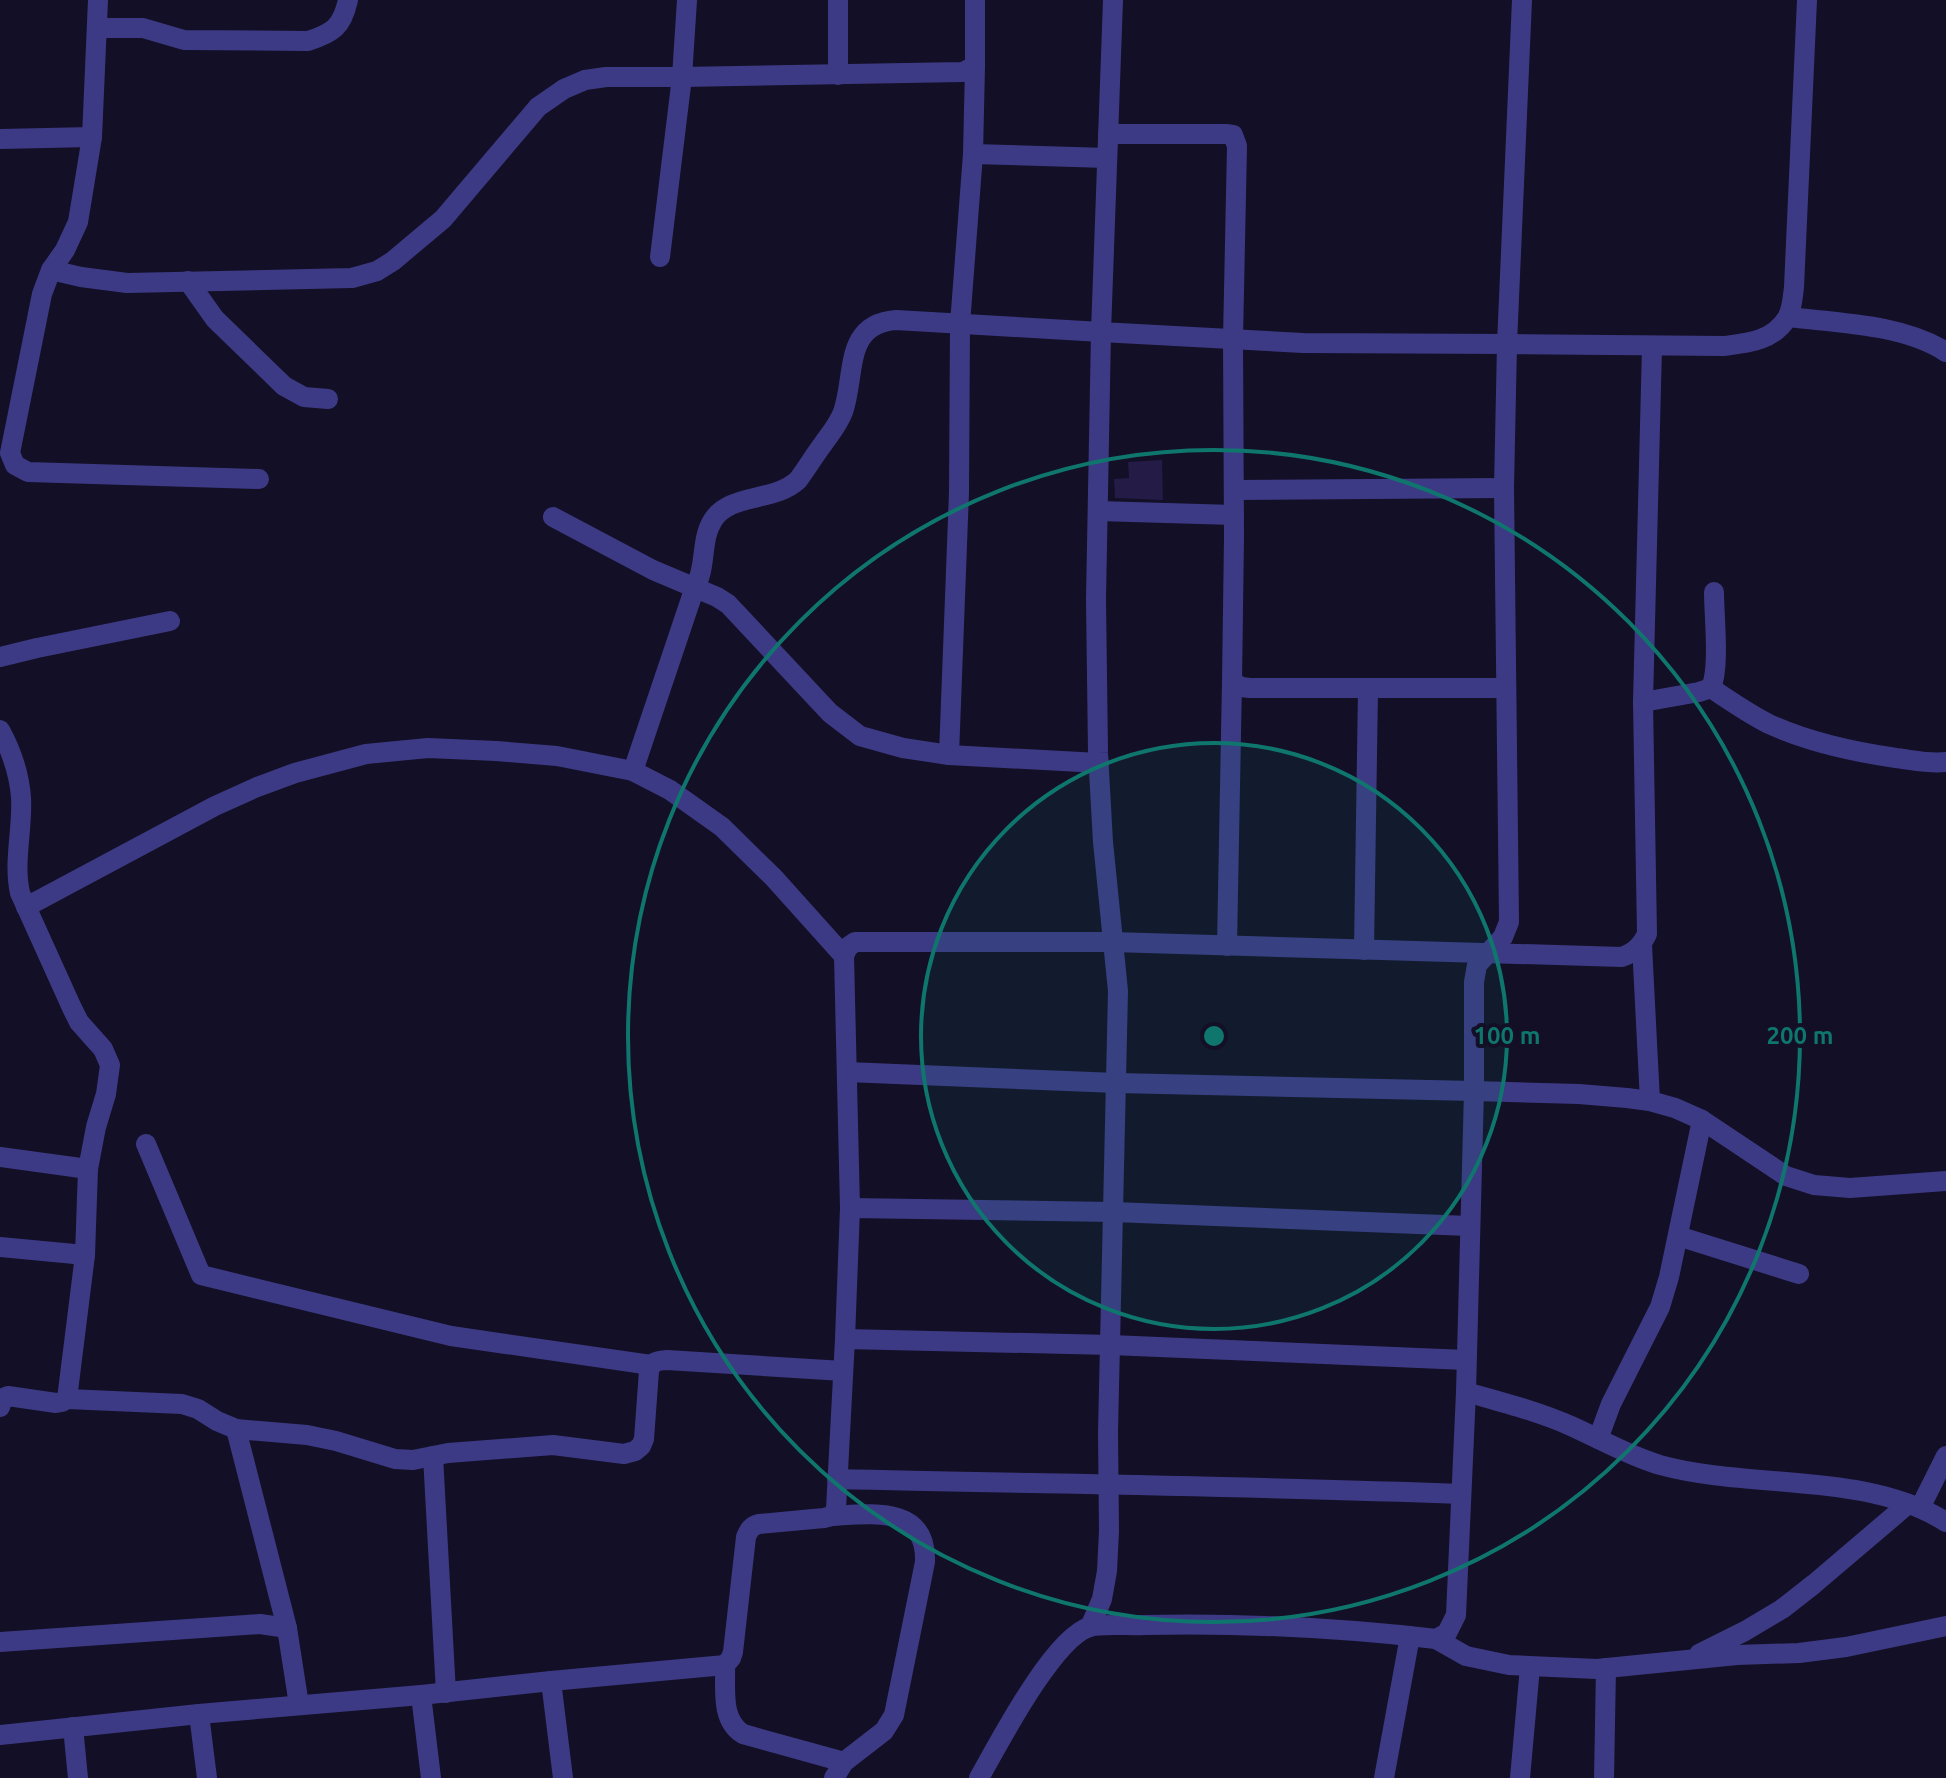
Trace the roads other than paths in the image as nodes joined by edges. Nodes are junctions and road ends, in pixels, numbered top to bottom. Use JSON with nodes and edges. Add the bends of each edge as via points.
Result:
{"nodes":[{"id":1,"x":98,"y":0,"type":"edge"},
{"id":2,"x":348,"y":0,"type":"edge"},
{"id":3,"x":687,"y":0,"type":"edge"},
{"id":4,"x":838,"y":0,"type":"edge"},
{"id":5,"x":975,"y":0,"type":"edge"},
{"id":6,"x":1113,"y":0,"type":"edge"},
{"id":7,"x":1522,"y":0,"type":"edge"},
{"id":8,"x":1807,"y":0,"type":"edge"},
{"id":9,"x":97,"y":28,"type":"junction"},
{"id":10,"x":975,"y":66,"type":"junction"},
{"id":11,"x":838,"y":75,"type":"junction"},
{"id":12,"x":682,"y":77,"type":"junction"},
{"id":13,"x":1108,"y":134,"type":"junction"},
{"id":14,"x":92,"y":137,"type":"junction"},
{"id":15,"x":0,"y":139,"type":"edge"},
{"id":16,"x":973,"y":154,"type":"junction"},
{"id":17,"x":1107,"y":158,"type":"junction"},
{"id":18,"x":660,"y":257,"type":"dead end"},
{"id":19,"x":51,"y":270,"type":"junction"},
{"id":20,"x":188,"y":281,"type":"junction"},
{"id":21,"x":1788,"y":317,"type":"junction"},
{"id":22,"x":960,"y":324,"type":"junction"},
{"id":23,"x":1101,"y":332,"type":"junction"},
{"id":24,"x":1233,"y":339,"type":"junction"},
{"id":25,"x":1507,"y":344,"type":"junction"},
{"id":26,"x":1652,"y":347,"type":"junction"},
{"id":27,"x":1946,"y":352,"type":"edge"},
{"id":28,"x":328,"y":399,"type":"dead end"},
{"id":29,"x":21,"y":468,"type":"junction"},
{"id":30,"x":0,"y":472,"type":"edge"},
{"id":31,"x":259,"y":479,"type":"dead end"},
{"id":32,"x":1504,"y":488,"type":"junction"},
{"id":33,"x":1234,"y":490,"type":"junction"},
{"id":34,"x":1098,"y":511,"type":"junction"},
{"id":35,"x":1234,"y":515,"type":"junction"},
{"id":36,"x":553,"y":517,"type":"dead end"},
{"id":37,"x":695,"y":587,"type":"junction"},
{"id":38,"x":1714,"y":592,"type":"dead end"},
{"id":39,"x":170,"y":621,"type":"dead end"},
{"id":40,"x":0,"y":657,"type":"edge"},
{"id":41,"x":1232,"y":681,"type":"junction"},
{"id":42,"x":1506,"y":688,"type":"junction"},
{"id":43,"x":1711,"y":688,"type":"junction"},
{"id":44,"x":1368,"y":689,"type":"junction"},
{"id":45,"x":1643,"y":702,"type":"junction"},
{"id":46,"x":0,"y":730,"type":"edge"},
{"id":47,"x":949,"y":755,"type":"junction"},
{"id":48,"x":1946,"y":762,"type":"edge"},
{"id":49,"x":1099,"y":763,"type":"junction"},
{"id":50,"x":633,"y":771,"type":"junction"},
{"id":51,"x":9,"y":886,"type":"edge"},
{"id":52,"x":26,"y":907,"type":"junction"},
{"id":53,"x":1112,"y":942,"type":"junction"},
{"id":54,"x":1642,"y":945,"type":"junction"},
{"id":55,"x":1227,"y":946,"type":"junction"},
{"id":56,"x":1364,"y":950,"type":"junction"},
{"id":57,"x":1488,"y":954,"type":"junction"},
{"id":58,"x":844,"y":956,"type":"junction"},
{"id":59,"x":847,"y":1072,"type":"junction"},
{"id":60,"x":1117,"y":1083,"type":"junction"},
{"id":61,"x":1474,"y":1091,"type":"junction"},
{"id":62,"x":1650,"y":1101,"type":"junction"},
{"id":63,"x":1702,"y":1120,"type":"junction"},
{"id":64,"x":146,"y":1144,"type":"dead end"},
{"id":65,"x":0,"y":1157,"type":"edge"},
{"id":66,"x":88,"y":1169,"type":"junction"},
{"id":67,"x":1946,"y":1181,"type":"edge"},
{"id":68,"x":850,"y":1208,"type":"junction"},
{"id":69,"x":1114,"y":1212,"type":"junction"},
{"id":70,"x":1469,"y":1226,"type":"junction"},
{"id":71,"x":1678,"y":1236,"type":"junction"},
{"id":72,"x":0,"y":1247,"type":"edge"},
{"id":73,"x":85,"y":1255,"type":"junction"},
{"id":74,"x":1799,"y":1274,"type":"dead end"},
{"id":75,"x":845,"y":1339,"type":"junction"},
{"id":76,"x":1111,"y":1345,"type":"junction"},
{"id":77,"x":1466,"y":1360,"type":"junction"},
{"id":78,"x":651,"y":1365,"type":"junction"},
{"id":79,"x":843,"y":1371,"type":"junction"},
{"id":80,"x":1466,"y":1392,"type":"junction"},
{"id":81,"x":3,"y":1397,"type":"edge"},
{"id":82,"x":67,"y":1399,"type":"junction"},
{"id":83,"x":236,"y":1429,"type":"junction"},
{"id":84,"x":1598,"y":1439,"type":"junction"},
{"id":85,"x":433,"y":1456,"type":"junction"},
{"id":86,"x":1946,"y":1456,"type":"edge"},
{"id":87,"x":837,"y":1479,"type":"junction"},
{"id":88,"x":1108,"y":1486,"type":"junction"},
{"id":89,"x":1461,"y":1494,"type":"junction"},
{"id":90,"x":1914,"y":1506,"type":"junction"},
{"id":91,"x":832,"y":1516,"type":"junction"},
{"id":92,"x":1946,"y":1522,"type":"edge"},
{"id":93,"x":1946,"y":1626,"type":"edge"},
{"id":94,"x":1090,"y":1627,"type":"junction"},
{"id":95,"x":287,"y":1628,"type":"junction"},
{"id":96,"x":1410,"y":1636,"type":"junction"},
{"id":97,"x":1436,"y":1639,"type":"junction"},
{"id":98,"x":0,"y":1642,"type":"edge"},
{"id":99,"x":1689,"y":1660,"type":"junction"},
{"id":100,"x":725,"y":1665,"type":"junction"},
{"id":101,"x":1530,"y":1667,"type":"junction"},
{"id":102,"x":1606,"y":1668,"type":"junction"},
{"id":103,"x":551,"y":1681,"type":"junction"},
{"id":104,"x":446,"y":1693,"type":"junction"},
{"id":105,"x":421,"y":1695,"type":"junction"},
{"id":106,"x":299,"y":1705,"type":"junction"},
{"id":107,"x":199,"y":1714,"type":"junction"},
{"id":108,"x":73,"y":1727,"type":"junction"},
{"id":109,"x":0,"y":1735,"type":"edge"},
{"id":110,"x":839,"y":1770,"type":"edge"},
{"id":111,"x":78,"y":1778,"type":"edge"},
{"id":112,"x":207,"y":1778,"type":"edge"},
{"id":113,"x":431,"y":1778,"type":"edge"},
{"id":114,"x":563,"y":1778,"type":"edge"},
{"id":115,"x":979,"y":1778,"type":"edge"},
{"id":116,"x":1384,"y":1778,"type":"edge"},
{"id":117,"x":1520,"y":1778,"type":"edge"},
{"id":118,"x":1604,"y":1778,"type":"edge"}],
"edges":[{"from":1,"to":9,"type":"street"},
{"from":2,"to":9,"type":"street","via":[[338,27],[308,41],[184,40],[143,28]]},
{"from":3,"to":12,"type":"street"},
{"from":4,"to":11,"type":"street"},
{"from":5,"to":10,"type":"street"},
{"from":6,"to":13,"type":"street"},
{"from":7,"to":25,"type":"street"},
{"from":8,"to":21,"type":"street","via":[[1794,287]]},
{"from":9,"to":14,"type":"street"},
{"from":10,"to":11,"type":"street","via":[[954,73]]},
{"from":10,"to":16,"type":"street"},
{"from":11,"to":12,"type":"street"},
{"from":12,"to":18,"type":"street"},
{"from":12,"to":20,"type":"street","via":[[606,77],[564,89],[538,107],[443,219],[377,271],[352,278]]},
{"from":13,"to":17,"type":"street"},
{"from":13,"to":24,"type":"street","via":[[1233,135]]},
{"from":14,"to":15,"type":"street"},
{"from":14,"to":19,"type":"street","via":[[78,222]]},
{"from":16,"to":17,"type":"street"},
{"from":16,"to":22,"type":"street"},
{"from":17,"to":23,"type":"street"},
{"from":19,"to":20,"type":"street","via":[[127,283]]},
{"from":19,"to":29,"type":"street","via":[[10,453]]},
{"from":20,"to":28,"type":"street","via":[[215,319],[284,386],[304,397]]},
{"from":21,"to":26,"type":"street","via":[[1773,335],[1755,342]]},
{"from":21,"to":27,"type":"street","via":[[1897,332]]},
{"from":22,"to":23,"type":"street"},
{"from":22,"to":37,"type":"street","via":[[884,321],[863,334],[836,427],[791,486],[717,514]]},
{"from":22,"to":47,"type":"street"},
{"from":23,"to":24,"type":"street"},
{"from":23,"to":34,"type":"street"},
{"from":24,"to":25,"type":"street"},
{"from":24,"to":33,"type":"street"},
{"from":25,"to":26,"type":"street"},
{"from":25,"to":32,"type":"street"},
{"from":26,"to":45,"type":"street"},
{"from":29,"to":30,"type":"street"},
{"from":29,"to":31,"type":"street"},
{"from":32,"to":33,"type":"street"},
{"from":32,"to":42,"type":"street"},
{"from":33,"to":35,"type":"street"},
{"from":34,"to":35,"type":"street"},
{"from":34,"to":49,"type":"street"},
{"from":35,"to":41,"type":"street"},
{"from":36,"to":37,"type":"street"},
{"from":37,"to":47,"type":"street","via":[[728,604],[830,713],[860,736]]},
{"from":37,"to":50,"type":"street"},
{"from":38,"to":43,"type":"street"},
{"from":39,"to":40,"type":"street"},
{"from":41,"to":44,"type":"street","via":[[1250,688]]},
{"from":41,"to":55,"type":"street"},
{"from":42,"to":44,"type":"street"},
{"from":42,"to":57,"type":"street","via":[[1509,922]]},
{"from":43,"to":45,"type":"street"},
{"from":43,"to":48,"type":"street","via":[[1772,725],[1805,737],[1879,756]]},
{"from":44,"to":56,"type":"street"},
{"from":45,"to":54,"type":"street","via":[[1647,934]]},
{"from":46,"to":51,"type":"street","via":[[17,769],[21,798],[17,877]]},
{"from":47,"to":49,"type":"street"},
{"from":49,"to":53,"type":"street"},
{"from":50,"to":52,"type":"street","via":[[496,751],[428,748],[366,754],[257,787]]},
{"from":50,"to":58,"type":"street","via":[[722,827]]},
{"from":51,"to":52,"type":"street"},
{"from":52,"to":66,"type":"street","via":[[79,1022],[110,1065]]},
{"from":53,"to":55,"type":"street"},
{"from":53,"to":58,"type":"street","via":[[855,942]]},
{"from":53,"to":60,"type":"street","via":[[1118,991]]},
{"from":54,"to":57,"type":"street","via":[[1622,957]]},
{"from":54,"to":62,"type":"street"},
{"from":55,"to":56,"type":"street"},
{"from":56,"to":57,"type":"street"},
{"from":57,"to":61,"type":"street","via":[[1477,965],[1474,982]]},
{"from":58,"to":59,"type":"street"},
{"from":59,"to":60,"type":"street"},
{"from":59,"to":68,"type":"street"},
{"from":60,"to":61,"type":"street"},
{"from":60,"to":69,"type":"street"},
{"from":61,"to":62,"type":"street"},
{"from":61,"to":70,"type":"street"},
{"from":62,"to":63,"type":"street"},
{"from":63,"to":67,"type":"street","via":[[1786,1176],[1814,1185],[1850,1188]]},
{"from":63,"to":71,"type":"street"},
{"from":64,"to":78,"type":"street","via":[[201,1275],[451,1336]]},
{"from":65,"to":66,"type":"street"},
{"from":66,"to":73,"type":"street"},
{"from":68,"to":69,"type":"street"},
{"from":68,"to":75,"type":"street"},
{"from":69,"to":70,"type":"street"},
{"from":69,"to":76,"type":"street"},
{"from":70,"to":77,"type":"street"},
{"from":71,"to":74,"type":"street"},
{"from":71,"to":84,"type":"street","via":[[1660,1307]]},
{"from":72,"to":73,"type":"street"},
{"from":73,"to":82,"type":"street"},
{"from":75,"to":76,"type":"street"},
{"from":75,"to":79,"type":"street"},
{"from":76,"to":77,"type":"street"},
{"from":76,"to":88,"type":"street"},
{"from":77,"to":80,"type":"street"},
{"from":78,"to":79,"type":"street","via":[[667,1360]]},
{"from":78,"to":85,"type":"street","via":[[644,1439],[635,1451],[553,1445]]},
{"from":79,"to":87,"type":"street"},
{"from":80,"to":84,"type":"street"},
{"from":80,"to":89,"type":"street"},
{"from":81,"to":82,"type":"street","via":[[56,1403]]},
{"from":82,"to":83,"type":"street","via":[[182,1404]]},
{"from":83,"to":85,"type":"street","via":[[307,1435],[395,1459]]},
{"from":83,"to":95,"type":"street"},
{"from":84,"to":90,"type":"street","via":[[1658,1464],[1713,1477],[1872,1493]]},
{"from":85,"to":104,"type":"street"},
{"from":86,"to":90,"type":"street"},
{"from":87,"to":88,"type":"street"},
{"from":87,"to":91,"type":"street"},
{"from":88,"to":89,"type":"street"},
{"from":88,"to":94,"type":"street","via":[[1107,1571]]},
{"from":89,"to":97,"type":"street","via":[[1456,1615],[1447,1633]]},
{"from":90,"to":92,"type":"street"},
{"from":90,"to":99,"type":"street","via":[[1782,1609]]},
{"from":91,"to":100,"type":"street","via":[[759,1524],[749,1530],[733,1652]]},
{"from":91,"to":110,"type":"street","via":[[886,1514],[904,1520],[925,1545],[894,1715],[884,1731]]},
{"from":93,"to":99,"type":"street","via":[[1846,1647]]},
{"from":94,"to":96,"type":"street","via":[[1187,1624]]},
{"from":94,"to":115,"type":"street","via":[[1069,1640],[1050,1662]]},
{"from":95,"to":98,"type":"street","via":[[260,1624]]},
{"from":95,"to":106,"type":"street"},
{"from":96,"to":97,"type":"street"},
{"from":96,"to":116,"type":"street"},
{"from":97,"to":101,"type":"street","via":[[1466,1656]]},
{"from":99,"to":102,"type":"street"},
{"from":100,"to":103,"type":"street"},
{"from":100,"to":110,"type":"street","via":[[728,1714],[737,1730]]},
{"from":101,"to":102,"type":"street"},
{"from":101,"to":117,"type":"street"},
{"from":102,"to":118,"type":"street"},
{"from":103,"to":104,"type":"street"},
{"from":103,"to":114,"type":"street"},
{"from":104,"to":105,"type":"street"},
{"from":105,"to":106,"type":"street"},
{"from":105,"to":113,"type":"street"},
{"from":106,"to":107,"type":"street"},
{"from":107,"to":108,"type":"street"},
{"from":107,"to":112,"type":"street"},
{"from":108,"to":109,"type":"street"},
{"from":108,"to":111,"type":"street"}]}
